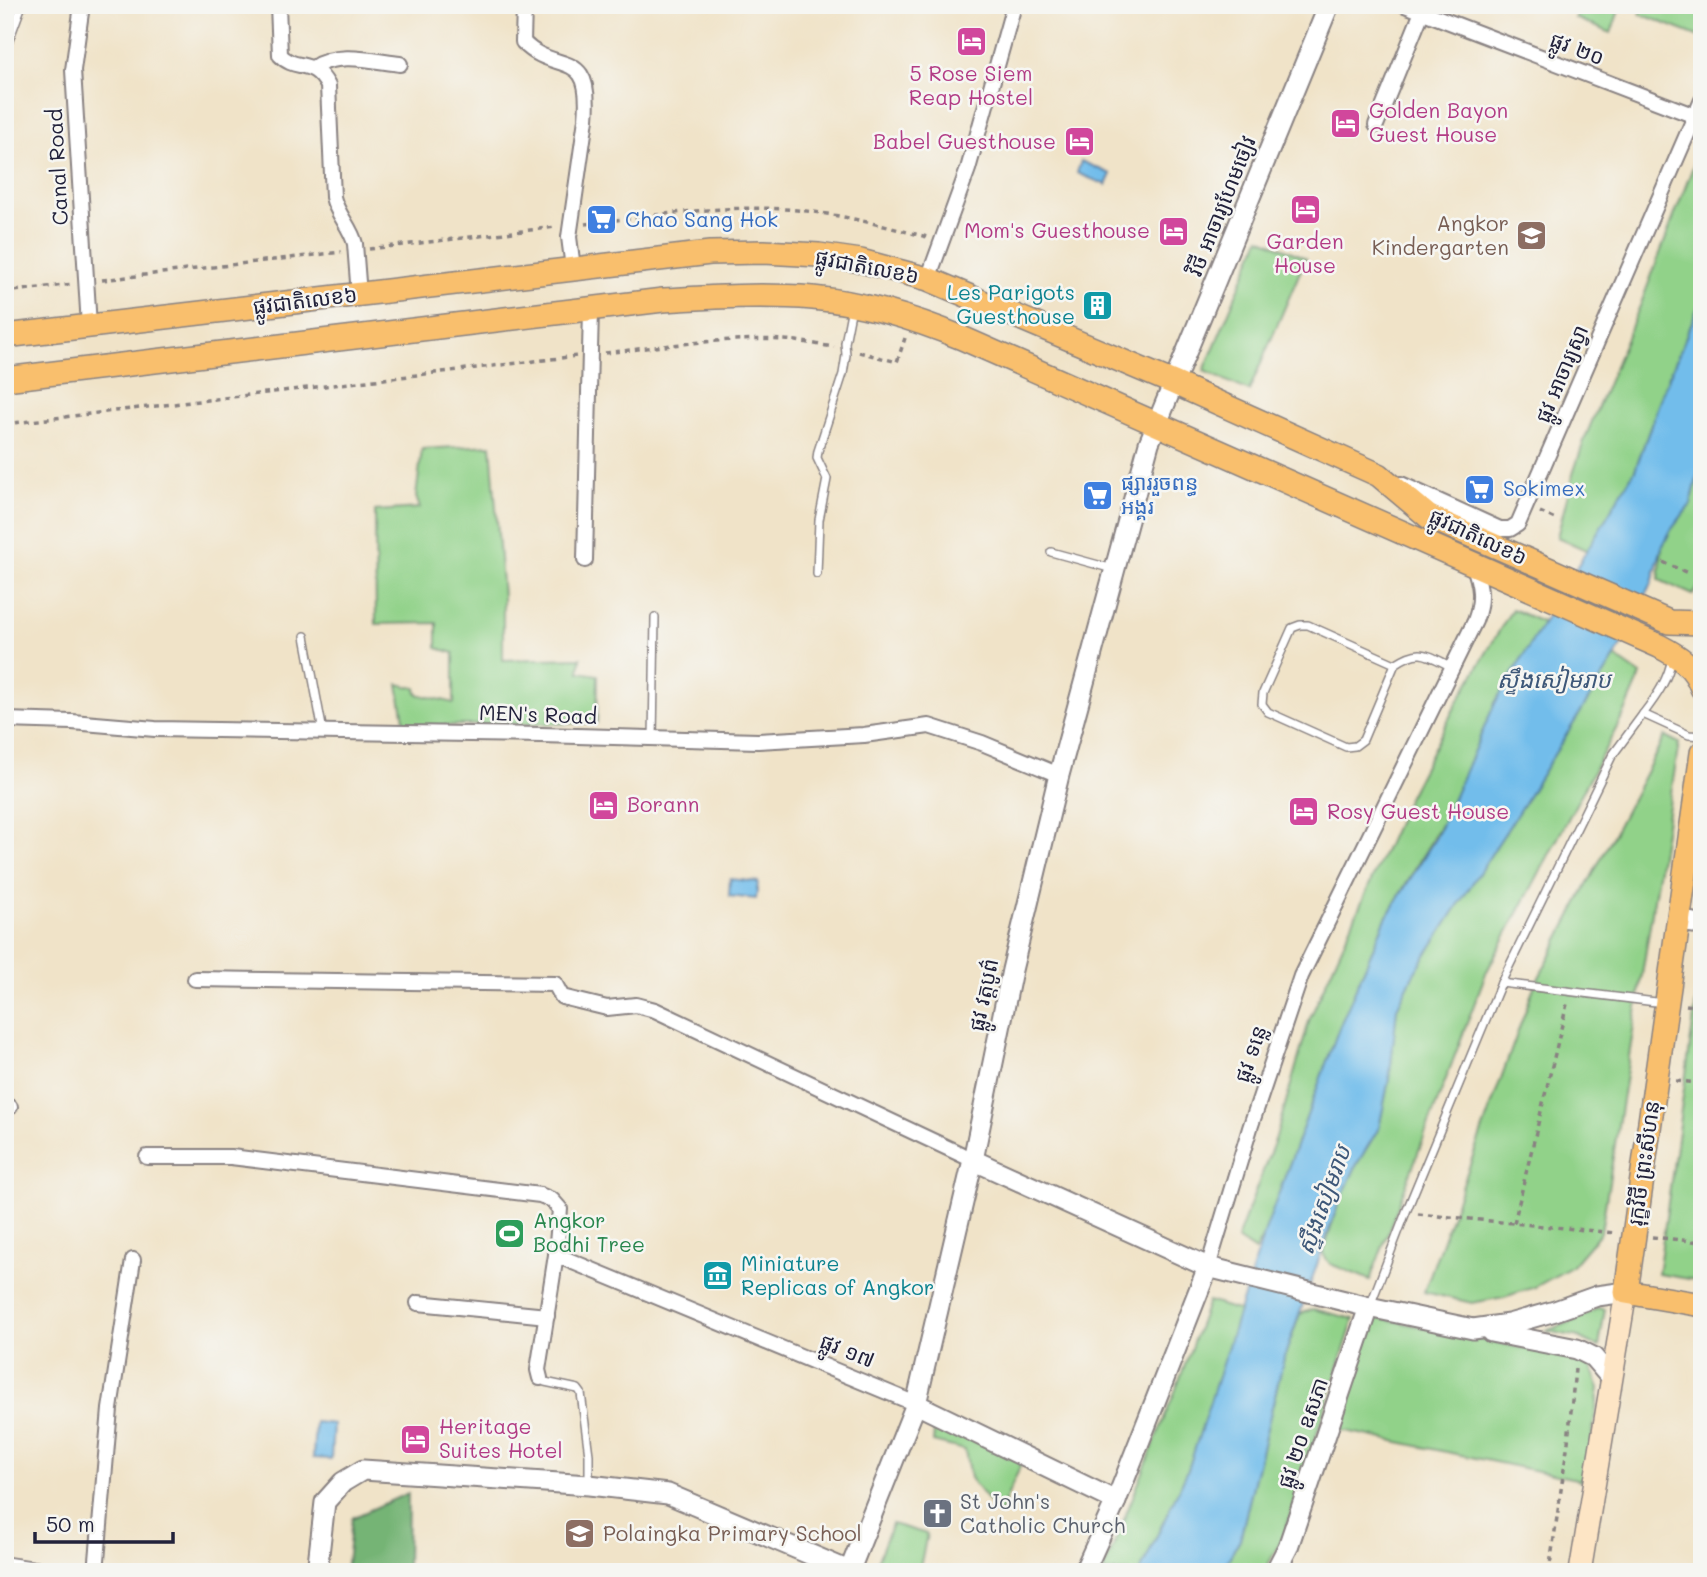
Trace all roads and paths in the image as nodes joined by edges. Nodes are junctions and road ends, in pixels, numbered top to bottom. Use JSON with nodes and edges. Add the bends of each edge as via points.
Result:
{"nodes":[{"id":1,"x":22,"y":5,"type":"edge"},
{"id":2,"x":82,"y":5,"type":"edge"},
{"id":3,"x":278,"y":5,"type":"edge"},
{"id":4,"x":524,"y":5,"type":"edge"},
{"id":5,"x":1014,"y":5,"type":"edge"},
{"id":6,"x":1329,"y":5,"type":"edge"},
{"id":7,"x":1405,"y":5,"type":"edge"},
{"id":8,"x":1422,"y":12,"type":"junction"},
{"id":9,"x":5,"y":51,"type":"edge"},
{"id":10,"x":400,"y":64,"type":"dead end"},
{"id":11,"x":313,"y":68,"type":"junction"},
{"id":12,"x":1702,"y":100,"type":"edge"},
{"id":13,"x":1695,"y":116,"type":"junction"},
{"id":14,"x":1376,"y":125,"type":"dead end"},
{"id":15,"x":578,"y":225,"type":"dead end"},
{"id":16,"x":564,"y":226,"type":"dead end"},
{"id":17,"x":943,"y":241,"type":"junction"},
{"id":18,"x":356,"y":251,"type":"junction"},
{"id":19,"x":573,"y":268,"type":"junction"},
{"id":20,"x":928,"y":279,"type":"junction"},
{"id":21,"x":100,"y":281,"type":"dead end"},
{"id":22,"x":73,"y":284,"type":"dead end"},
{"id":23,"x":5,"y":292,"type":"edge"},
{"id":24,"x":359,"y":295,"type":"junction"},
{"id":25,"x":852,"y":304,"type":"junction"},
{"id":26,"x":591,"y":309,"type":"junction"},
{"id":27,"x":911,"y":318,"type":"junction"},
{"id":28,"x":89,"y":326,"type":"junction"},
{"id":29,"x":5,"y":336,"type":"edge"},
{"id":30,"x":846,"y":349,"type":"junction"},
{"id":31,"x":590,"y":355,"type":"junction"},
{"id":32,"x":5,"y":379,"type":"edge"},
{"id":33,"x":1174,"y":383,"type":"junction"},
{"id":34,"x":5,"y":424,"type":"edge"},
{"id":35,"x":1156,"y":424,"type":"junction"},
{"id":36,"x":1379,"y":475,"type":"junction"},
{"id":37,"x":1051,"y":552,"type":"dead end"},
{"id":38,"x":585,"y":560,"type":"dead end"},
{"id":39,"x":1662,"y":562,"type":"dead end"},
{"id":40,"x":1473,"y":564,"type":"junction"},
{"id":41,"x":1114,"y":569,"type":"junction"},
{"id":42,"x":817,"y":574,"type":"dead end"},
{"id":43,"x":1690,"y":574,"type":"dead end"},
{"id":44,"x":655,"y":617,"type":"dead end"},
{"id":45,"x":1702,"y":623,"type":"edge"},
{"id":46,"x":305,"y":636,"type":"dead end"},
{"id":47,"x":1672,"y":653,"type":"junction"},
{"id":48,"x":1702,"y":663,"type":"edge"},
{"id":49,"x":1395,"y":664,"type":"junction"},
{"id":50,"x":1452,"y":667,"type":"junction"},
{"id":51,"x":1702,"y":688,"type":"edge"},
{"id":52,"x":1643,"y":714,"type":"junction"},
{"id":53,"x":5,"y":720,"type":"edge"},
{"id":54,"x":323,"y":732,"type":"junction"},
{"id":55,"x":1702,"y":736,"type":"edge"},
{"id":56,"x":653,"y":740,"type":"junction"},
{"id":57,"x":1702,"y":753,"type":"edge"},
{"id":58,"x":1059,"y":775,"type":"junction"},
{"id":59,"x":1678,"y":921,"type":"junction"},
{"id":60,"x":1702,"y":924,"type":"edge"},
{"id":61,"x":195,"y":979,"type":"dead end"},
{"id":62,"x":1501,"y":983,"type":"junction"},
{"id":63,"x":1570,"y":991,"type":"junction"},
{"id":64,"x":1667,"y":1003,"type":"junction"},
{"id":65,"x":1656,"y":1079,"type":"junction"},
{"id":66,"x":1702,"y":1083,"type":"edge"},
{"id":67,"x":147,"y":1157,"type":"dead end"},
{"id":68,"x":973,"y":1160,"type":"junction"},
{"id":69,"x":1406,"y":1212,"type":"junction"},
{"id":70,"x":1514,"y":1223,"type":"junction"},
{"id":71,"x":1634,"y":1235,"type":"junction"},
{"id":72,"x":1702,"y":1242,"type":"edge"},
{"id":73,"x":556,"y":1255,"type":"junction"},
{"id":74,"x":133,"y":1260,"type":"dead end"},
{"id":75,"x":1208,"y":1267,"type":"junction"},
{"id":76,"x":1626,"y":1293,"type":"junction"},
{"id":77,"x":418,"y":1303,"type":"dead end"},
{"id":78,"x":1702,"y":1305,"type":"edge"},
{"id":79,"x":1369,"y":1307,"type":"junction"},
{"id":80,"x":547,"y":1316,"type":"junction"},
{"id":81,"x":1473,"y":1329,"type":"junction"},
{"id":82,"x":1577,"y":1349,"type":"junction"},
{"id":83,"x":540,"y":1378,"type":"joint"},
{"id":84,"x":1611,"y":1378,"type":"junction"},
{"id":85,"x":916,"y":1404,"type":"junction"},
{"id":86,"x":589,"y":1485,"type":"junction"},
{"id":87,"x":1116,"y":1501,"type":"junction"},
{"id":88,"x":5,"y":1567,"type":"edge"},
{"id":89,"x":849,"y":1571,"type":"edge"},
{"id":90,"x":38,"y":1572,"type":"edge"},
{"id":91,"x":96,"y":1572,"type":"edge"},
{"id":92,"x":317,"y":1572,"type":"edge"},
{"id":93,"x":1084,"y":1572,"type":"edge"},
{"id":94,"x":1275,"y":1572,"type":"edge"},
{"id":95,"x":1549,"y":1572,"type":"edge"},
{"id":96,"x":1580,"y":1572,"type":"edge"}],
"edges":[{"from":1,"to":9,"type":"lane"},
{"from":2,"to":28,"type":"street","name":"Canal Road","via":[[73,70]]},
{"from":3,"to":11,"type":"street","via":[[280,55]]},
{"from":4,"to":19,"type":"street","via":[[523,43],[531,51],[571,65],[584,80],[587,111],[569,237]]},
{"from":5,"to":17,"type":"street"},
{"from":6,"to":33,"type":"street","name":"វិថី អាចារ្យហែមចៀវ"},
{"from":7,"to":8,"type":"street","name":"ផ្លូវ ២០"},
{"from":8,"to":13,"type":"street","name":"ផ្លូវ ២០"},
{"from":8,"to":14,"type":"street"},
{"from":10,"to":11,"type":"street","via":[[349,58],[321,62]]},
{"from":11,"to":18,"type":"street","via":[[328,86],[333,197]]},
{"from":12,"to":13,"type":"street","name":"ផ្លូវ អាចារ្យស្វា"},
{"from":13,"to":36,"type":"street","name":"ផ្លូវ អាចារ្យស្វា","via":[[1518,524],[1500,529]]},
{"from":15,"to":17,"type":"path","via":[[716,210],[783,209],[855,219]]},
{"from":16,"to":18,"type":"path"},
{"from":17,"to":20,"type":"street"},
{"from":18,"to":21,"type":"path"},
{"from":18,"to":24,"type":"street"},
{"from":19,"to":20,"type":"main road","name":"ផ្លូវជាតិលេខ៦","via":[[697,254],[764,252],[860,261]]},
{"from":19,"to":24,"type":"main road","name":"ផ្លូវជាតិលេខ៦"},
{"from":20,"to":33,"type":"main road","name":"ផ្លូវជាតិលេខ៦"},
{"from":22,"to":23,"type":"path"},
{"from":24,"to":28,"type":"main road","name":"ផ្លូវជាតិលេខ៦"},
{"from":25,"to":26,"type":"main road","name":"ផ្លូវជាតិលេខ៦","via":[[813,298],[719,297]]},
{"from":25,"to":27,"type":"main road","name":"ផ្លូវជាតិលេខ៦"},
{"from":25,"to":30,"type":"lane"},
{"from":26,"to":31,"type":"street"},
{"from":26,"to":32,"type":"main road","name":"ផ្លូវជាតិលេខ៦"},
{"from":27,"to":30,"type":"path","via":[[897,362]]},
{"from":27,"to":35,"type":"main road","name":"ផ្លូវជាតិលេខ៦"},
{"from":28,"to":29,"type":"main road","name":"ផ្លូវជាតិលេខ៦"},
{"from":30,"to":31,"type":"path","via":[[748,339]]},
{"from":30,"to":42,"type":"lane","via":[[843,374],[817,458],[827,479],[819,520]]},
{"from":31,"to":34,"type":"path"},
{"from":31,"to":38,"type":"street"},
{"from":33,"to":35,"type":"street","name":"វិថី អាចារ្យហែមចៀវ"},
{"from":33,"to":36,"type":"main road","name":"ផ្លូវជាតិលេខ៦"},
{"from":35,"to":40,"type":"main road","name":"ផ្លូវជាតិលេខ៦"},
{"from":35,"to":41,"type":"street","name":"ផ្លូវ វត្តបូព៌"},
{"from":36,"to":45,"type":"main road","name":"ផ្លូវជាតិលេខ៦","via":[[1429,517],[1657,617]]},
{"from":37,"to":41,"type":"lane"},
{"from":39,"to":43,"type":"path"},
{"from":40,"to":47,"type":"main road","name":"ផ្លូវជាតិលេខ៦"},
{"from":40,"to":50,"type":"street","name":"ផ្លូវ ទន្លេ","via":[[1480,583],[1480,606]]},
{"from":41,"to":58,"type":"street","name":"ផ្លូវ វត្តបូព៌"},
{"from":44,"to":56,"type":"lane"},
{"from":46,"to":54,"type":"lane"},
{"from":47,"to":48,"type":"main road"},
{"from":47,"to":51,"type":"main road","via":[[1694,671]]},
{"from":47,"to":52,"type":"lane","via":[[1670,670]]},
{"from":49,"to":49,"type":"lane","via":[[1363,740],[1355,747],[1268,712],[1262,704],[1292,628],[1300,625]]},
{"from":49,"to":50,"type":"lane","via":[[1421,652]]},
{"from":50,"to":75,"type":"street","name":"ផ្លូវ ទន្លេ","via":[[1301,976]]},
{"from":52,"to":55,"type":"lane","via":[[1689,735]]},
{"from":52,"to":62,"type":"lane","via":[[1612,756]]},
{"from":53,"to":54,"type":"street","name":"MEN's Road"},
{"from":54,"to":56,"type":"street","name":"MEN's Road"},
{"from":56,"to":58,"type":"street","name":"MEN's Road","via":[[758,741],[929,726]]},
{"from":57,"to":59,"type":"main road","name":"រុក្ខវិថី ព្រះសីហនុ"},
{"from":58,"to":68,"type":"street","name":"ផ្លូវ វត្តបូព៌"},
{"from":59,"to":60,"type":"street"},
{"from":59,"to":64,"type":"main road","name":"រុក្ខវិថី ព្រះសីហនុ"},
{"from":61,"to":68,"type":"street","via":[[555,984],[562,997],[607,1008],[636,1005],[655,1010]]},
{"from":62,"to":63,"type":"lane"},
{"from":62,"to":69,"type":"lane"},
{"from":63,"to":64,"type":"lane"},
{"from":63,"to":70,"type":"path"},
{"from":64,"to":65,"type":"main road","name":"រុក្ខវិថី ព្រះសីហនុ"},
{"from":65,"to":66,"type":"path"},
{"from":65,"to":71,"type":"main road","name":"រុក្ខវិថី ព្រះសីហនុ"},
{"from":67,"to":73,"type":"street","via":[[231,1157],[540,1195],[560,1209]]},
{"from":68,"to":75,"type":"street"},
{"from":68,"to":85,"type":"street","name":"ផ្លូវ វត្តបូព៌"},
{"from":69,"to":70,"type":"path"},
{"from":69,"to":79,"type":"lane"},
{"from":70,"to":71,"type":"path"},
{"from":71,"to":72,"type":"path"},
{"from":71,"to":76,"type":"main road","name":"រុក្ខវិថី ព្រះសីហនុ"},
{"from":73,"to":80,"type":"street"},
{"from":73,"to":85,"type":"street","name":"ផ្លូវ ១៧"},
{"from":74,"to":91,"type":"street","via":[[110,1409]]},
{"from":75,"to":79,"type":"street"},
{"from":75,"to":87,"type":"street","name":"ផ្លូវ ទន្លេ"},
{"from":76,"to":78,"type":"main road"},
{"from":76,"to":81,"type":"street","via":[[1597,1296],[1509,1324]]},
{"from":76,"to":84,"type":"main road","name":"រុក្ខវិថី ព្រះសីហនុ"},
{"from":77,"to":80,"type":"street"},
{"from":79,"to":81,"type":"street"},
{"from":79,"to":94,"type":"street","name":"ផ្លូវ ២០ ឧសភា","via":[[1288,1547]]},
{"from":80,"to":83,"type":"street"},
{"from":81,"to":82,"type":"street"},
{"from":82,"to":84,"type":"street","via":[[1593,1357]]},
{"from":82,"to":95,"type":"path"},
{"from":83,"to":86,"type":"lane","via":[[581,1393]]},
{"from":84,"to":96,"type":"main road","name":"រុក្ខវិថី ព្រះសីហនុ"},
{"from":85,"to":87,"type":"street","name":"ផ្លូវ ១៧"},
{"from":85,"to":89,"type":"street","name":"ផ្លូវ វត្តបូព៌"},
{"from":86,"to":89,"type":"street","via":[[668,1493]]},
{"from":86,"to":92,"type":"street","via":[[363,1470],[343,1482],[325,1502]]},
{"from":87,"to":93,"type":"street","name":"ផ្លូវ ទន្លេ"},
{"from":88,"to":90,"type":"street"}]}
